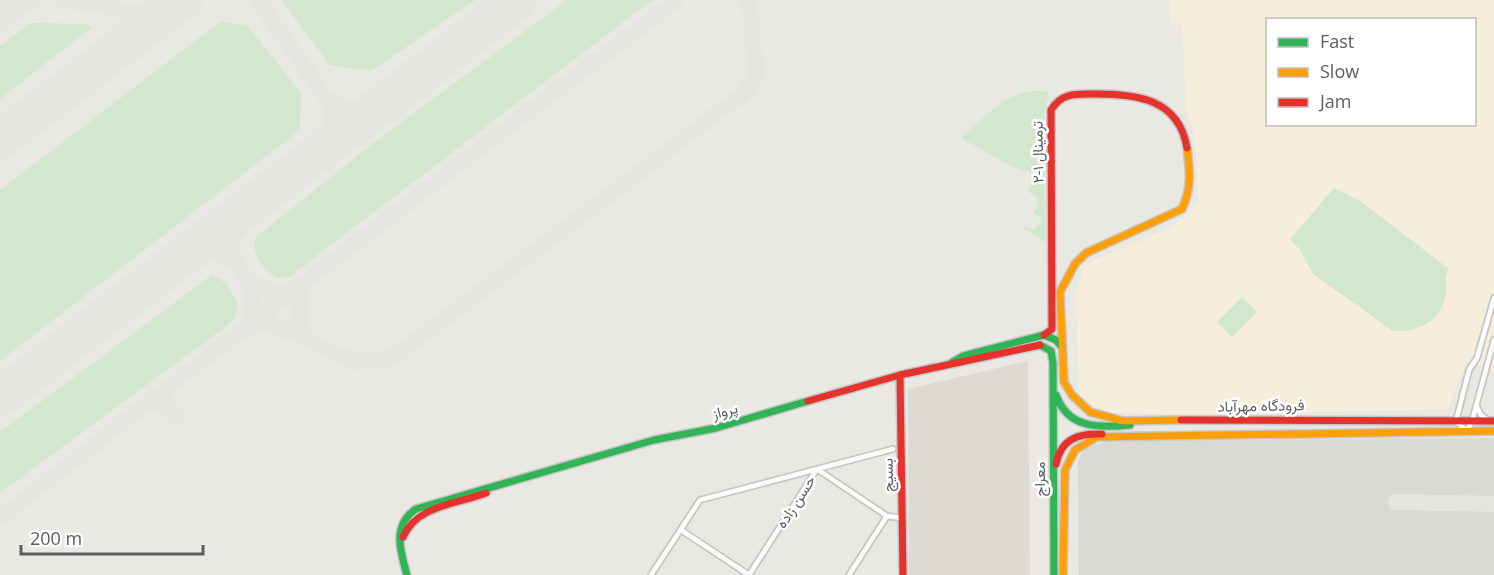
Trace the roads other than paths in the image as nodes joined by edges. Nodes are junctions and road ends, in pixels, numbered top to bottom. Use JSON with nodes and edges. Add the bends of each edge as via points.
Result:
{"nodes":[{"id":1,"x":1056,"y":292,"type":"junction"},
{"id":2,"x":1494,"y":298,"type":"edge"},
{"id":3,"x":1061,"y":328,"type":"junction"},
{"id":4,"x":1052,"y":329,"type":"junction"},
{"id":5,"x":1044,"y":335,"type":"junction"},
{"id":6,"x":1494,"y":340,"type":"edge"},
{"id":7,"x":1062,"y":347,"type":"junction"},
{"id":8,"x":951,"y":363,"type":"junction"},
{"id":9,"x":900,"y":375,"type":"junction"},
{"id":10,"x":1053,"y":383,"type":"junction"},
{"id":11,"x":1476,"y":405,"type":"junction"},
{"id":12,"x":1258,"y":420,"type":"junction"},
{"id":13,"x":1166,"y":421,"type":"junction"},
{"id":14,"x":1456,"y":421,"type":"junction"},
{"id":15,"x":1472,"y":421,"type":"junction"},
{"id":16,"x":1492,"y":421,"type":"edge"},
{"id":17,"x":1467,"y":431,"type":"junction"},
{"id":18,"x":1494,"y":431,"type":"edge"},
{"id":19,"x":1259,"y":434,"type":"junction"},
{"id":20,"x":1107,"y":435,"type":"junction"},
{"id":21,"x":893,"y":449,"type":"dead end"},
{"id":22,"x":817,"y":469,"type":"junction"},
{"id":23,"x":1053,"y":482,"type":"junction"},
{"id":24,"x":1062,"y":482,"type":"joint"},
{"id":25,"x":887,"y":516,"type":"junction"},
{"id":26,"x":902,"y":518,"type":"junction"},
{"id":27,"x":681,"y":530,"type":"junction"},
{"id":28,"x":407,"y":575,"type":"edge"},
{"id":29,"x":651,"y":575,"type":"edge"},
{"id":30,"x":749,"y":575,"type":"edge"},
{"id":31,"x":849,"y":575,"type":"edge"},
{"id":32,"x":903,"y":575,"type":"edge"},
{"id":33,"x":1054,"y":575,"type":"edge"},
{"id":34,"x":1063,"y":575,"type":"edge"}],
"edges":[{"from":1,"to":1,"type":"main road","name":"ترمینال ۱-۲","via":[[1086,253],[1125,238],[1185,206],[1191,176],[1184,136],[1175,118],[1154,102],[1129,94],[1069,94],[1051,110]]},
{"from":1,"to":3,"type":"main road"},
{"from":1,"to":4,"type":"main road"},
{"from":2,"to":14,"type":"street"},
{"from":3,"to":4,"type":"main road","via":[[1057,334]]},
{"from":3,"to":7,"type":"main road"},
{"from":4,"to":5,"type":"main road"},
{"from":5,"to":7,"type":"main road"},
{"from":5,"to":8,"type":"main road","name":"پرواز","via":[[963,356]]},
{"from":6,"to":11,"type":"street"},
{"from":7,"to":13,"type":"main road","name":"فرودگاه مهرآباد","via":[[1064,382],[1090,412],[1123,421]]},
{"from":8,"to":9,"type":"main road","name":"پرواز"},
{"from":8,"to":10,"type":"main road","name":"پرواز","via":[[964,364],[1041,345],[1053,355]]},
{"from":9,"to":26,"type":"main road","name":"بسیج"},
{"from":9,"to":28,"type":"main road","name":"پرواز","via":[[716,428],[654,440],[409,512],[400,526]]},
{"from":10,"to":13,"type":"main road","via":[[1061,407],[1079,425],[1115,427]]},
{"from":10,"to":23,"type":"main road","name":"معراج"},
{"from":11,"to":15,"type":"street"},
{"from":11,"to":16,"type":"street","via":[[1481,415]]},
{"from":12,"to":13,"type":"main road","name":"فرودگاه مهرآباد"},
{"from":12,"to":14,"type":"main road","name":"فرودگاه مهرآباد"},
{"from":12,"to":19,"type":"main road"},
{"from":14,"to":15,"type":"main road","name":"فرودگاه مهرآباد"},
{"from":14,"to":17,"type":"street"},
{"from":15,"to":16,"type":"main road","name":"فرودگاه مهرآباد"},
{"from":15,"to":17,"type":"street"},
{"from":17,"to":18,"type":"main road","name":"فرودگاه مهرآباد"},
{"from":17,"to":19,"type":"main road","name":"فرودگاه مهرآباد"},
{"from":19,"to":20,"type":"main road","name":"فرودگاه مهرآباد"},
{"from":20,"to":23,"type":"main road","via":[[1073,435],[1062,445],[1056,459]]},
{"from":20,"to":24,"type":"main road","name":"فرودگاه مهرآباد","via":[[1075,450]]},
{"from":21,"to":22,"type":"street"},
{"from":22,"to":25,"type":"street","name":"حسن زاده"},
{"from":22,"to":27,"type":"street","via":[[700,500]]},
{"from":22,"to":30,"type":"street","name":"حسن زاده"},
{"from":23,"to":33,"type":"main road","name":"معراج"},
{"from":24,"to":34,"type":"main road","name":"معراج"},
{"from":25,"to":26,"type":"street"},
{"from":25,"to":31,"type":"street"},
{"from":26,"to":32,"type":"main road","name":"بسیج"},
{"from":27,"to":29,"type":"street"},
{"from":27,"to":30,"type":"street"}]}
